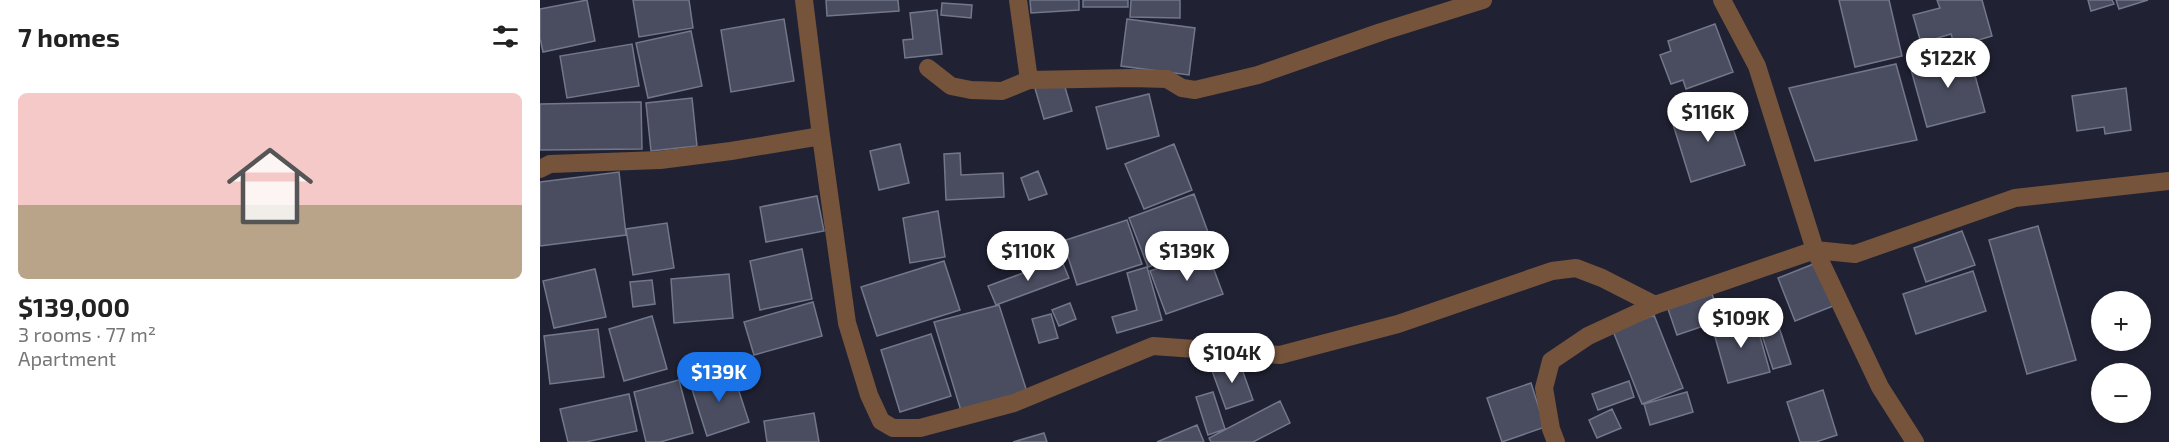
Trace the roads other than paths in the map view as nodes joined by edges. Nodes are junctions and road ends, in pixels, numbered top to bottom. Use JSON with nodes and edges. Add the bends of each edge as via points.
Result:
{"nodes":[{"id":1,"x":804,"y":0,"type":"edge"},
{"id":2,"x":1018,"y":0,"type":"edge"},
{"id":3,"x":1483,"y":0,"type":"edge"},
{"id":4,"x":1722,"y":0,"type":"edge"},
{"id":5,"x":928,"y":68,"type":"dead end"},
{"id":6,"x":1029,"y":80,"type":"junction"},
{"id":7,"x":821,"y":136,"type":"junction"},
{"id":8,"x":540,"y":169,"type":"edge"},
{"id":9,"x":2169,"y":181,"type":"edge"},
{"id":10,"x":1815,"y":250,"type":"junction"},
{"id":11,"x":1655,"y":305,"type":"junction"},
{"id":12,"x":1556,"y":442,"type":"edge"},
{"id":13,"x":1916,"y":442,"type":"edge"}],
"edges":[{"from":1,"to":7,"type":"street"},
{"from":2,"to":6,"type":"street"},
{"from":3,"to":6,"type":"street","via":[[1258,75],[1195,90],[1167,79]]},
{"from":4,"to":10,"type":"street","via":[[1757,66]]},
{"from":5,"to":6,"type":"street","via":[[951,86],[971,90],[1002,91]]},
{"from":7,"to":8,"type":"street","via":[[695,156],[550,164]]},
{"from":7,"to":11,"type":"street","via":[[847,323],[869,395],[881,421],[893,428],[920,428],[1014,403],[1153,346],[1280,355],[1398,324],[1552,271],[1576,268]]},
{"from":9,"to":10,"type":"street","via":[[2015,198],[1855,255]]},
{"from":10,"to":11,"type":"street"},
{"from":10,"to":13,"type":"street","via":[[1880,387]]},
{"from":11,"to":12,"type":"street","via":[[1588,336],[1551,362],[1544,388]]}]}
